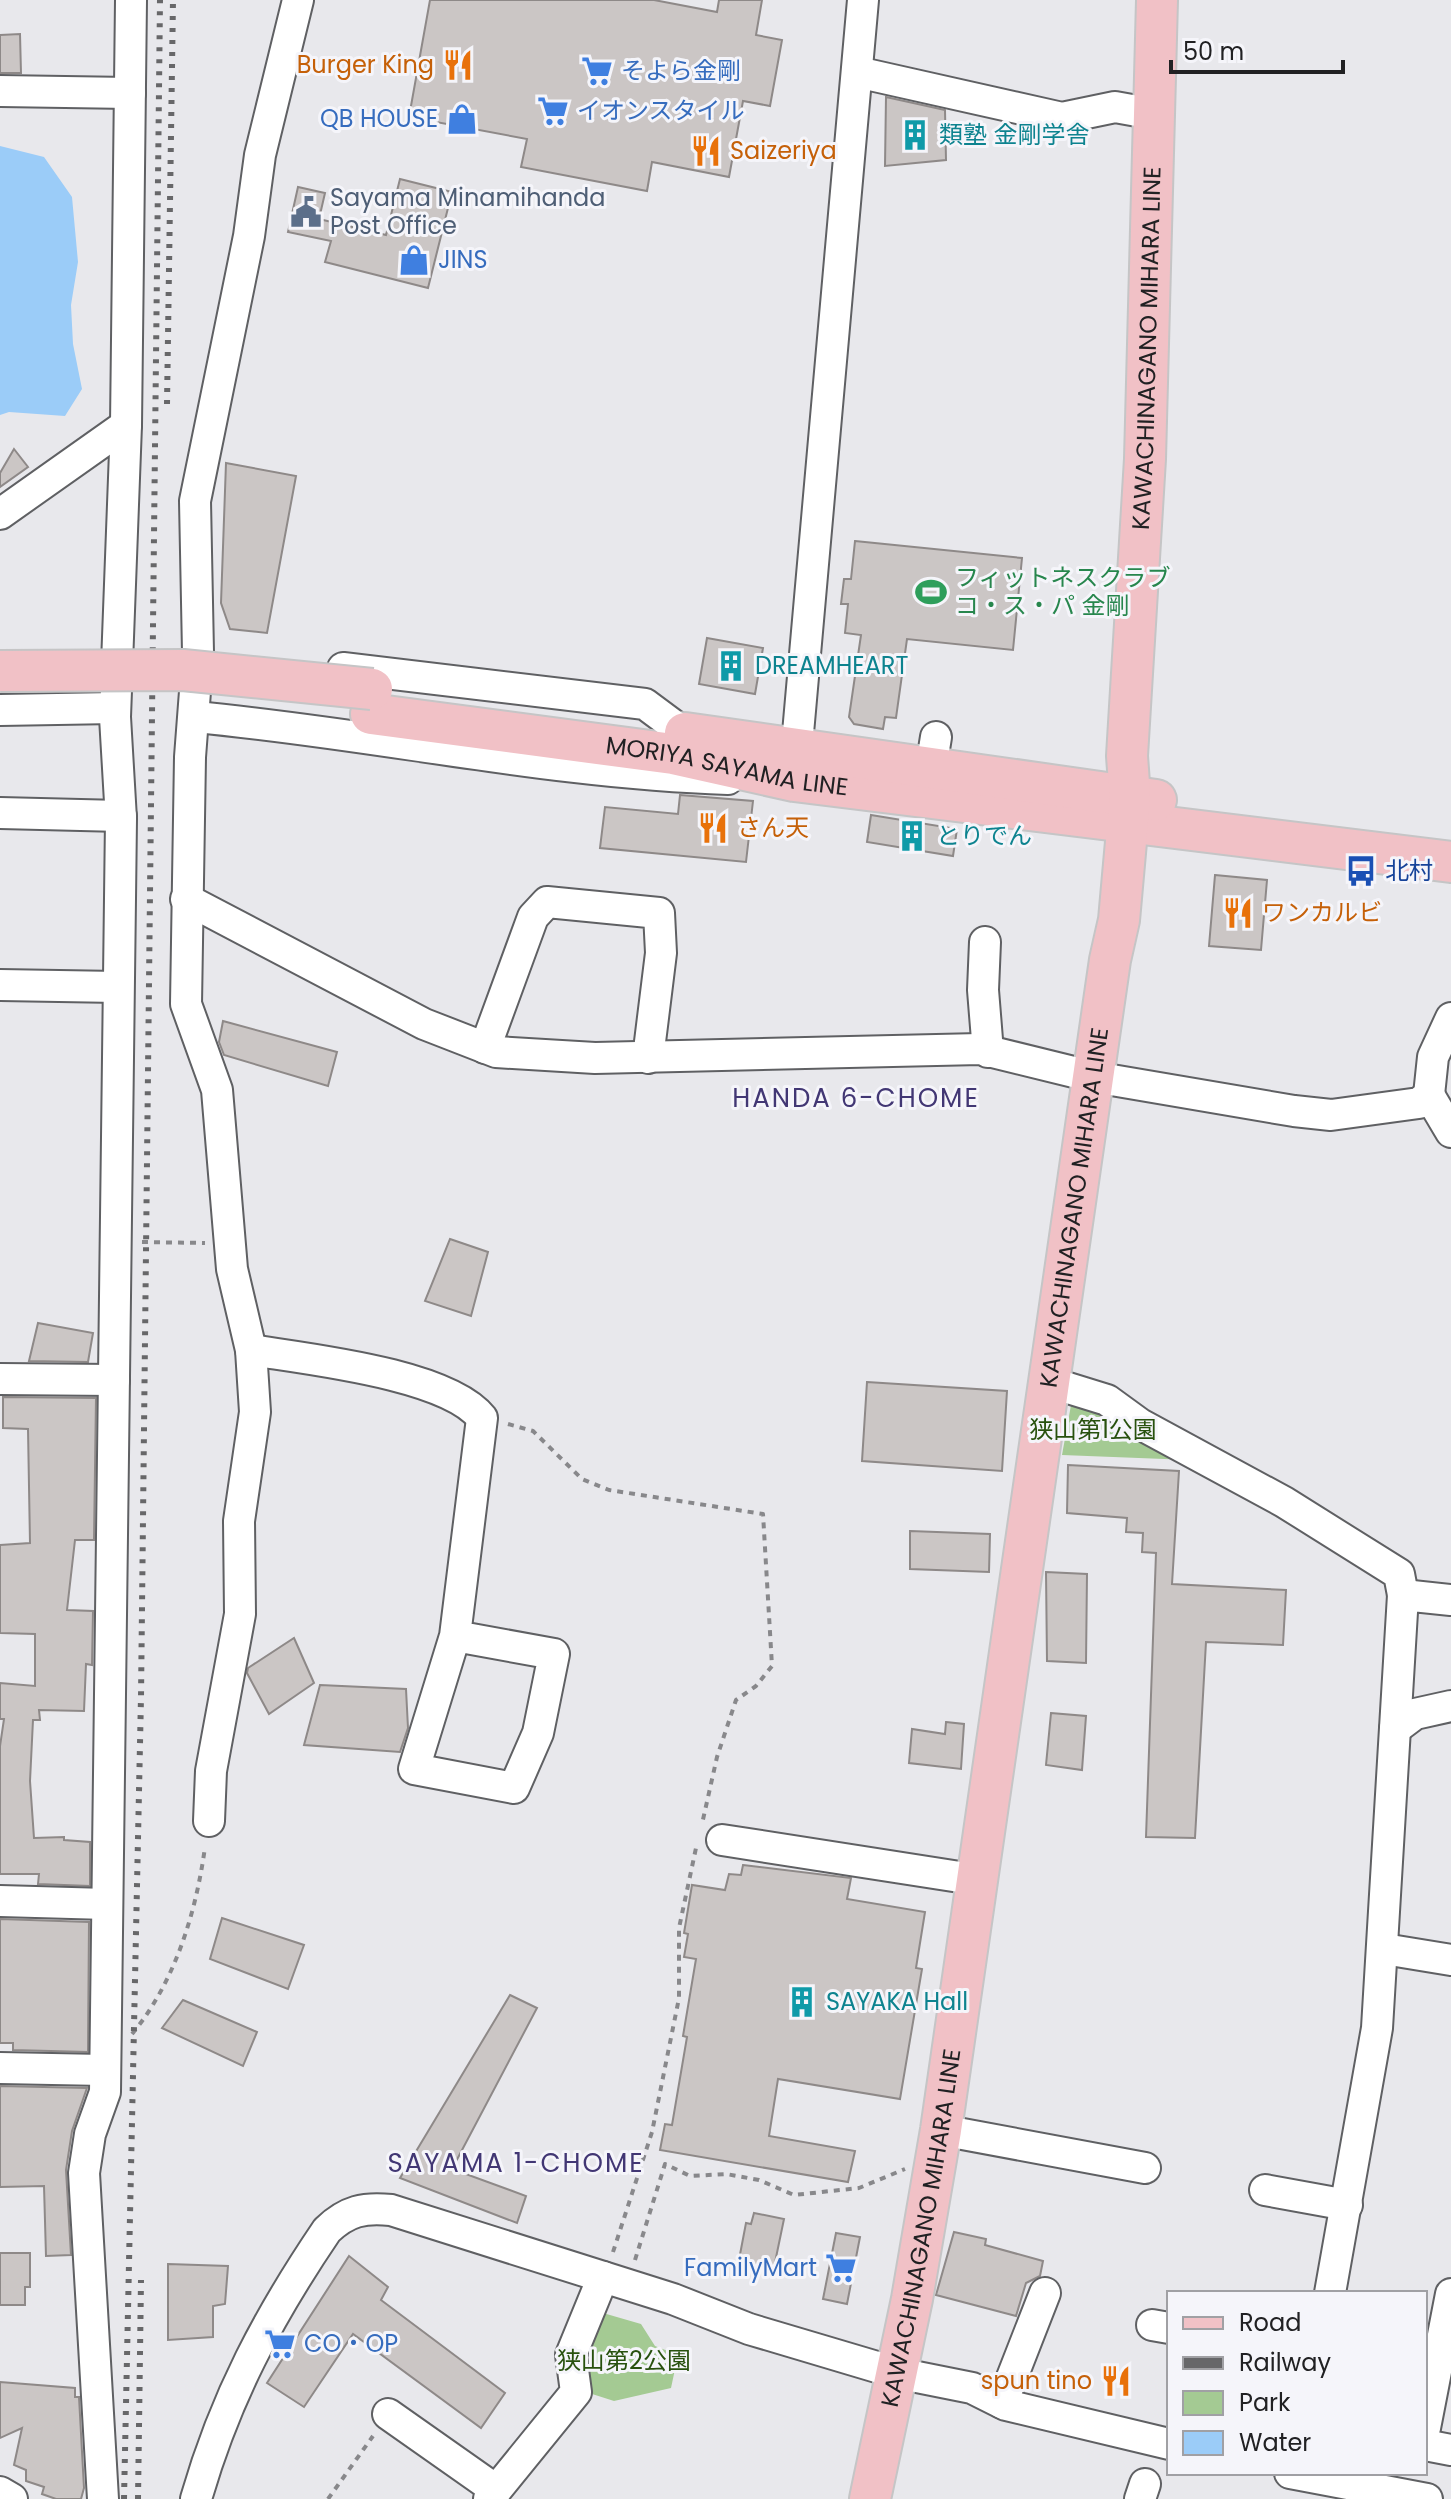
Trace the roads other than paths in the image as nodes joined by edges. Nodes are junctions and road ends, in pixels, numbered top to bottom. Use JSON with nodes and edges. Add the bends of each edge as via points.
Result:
{"nodes":[{"id":1,"x":131,"y":0,"type":"edge"},
{"id":2,"x":298,"y":0,"type":"edge"},
{"id":3,"x":863,"y":0,"type":"edge"},
{"id":4,"x":1157,"y":0,"type":"edge"},
{"id":5,"x":857,"y":72,"type":"junction"},
{"id":6,"x":0,"y":91,"type":"edge"},
{"id":7,"x":130,"y":93,"type":"junction"},
{"id":8,"x":1154,"y":114,"type":"junction"},
{"id":9,"x":126,"y":425,"type":"junction"},
{"id":10,"x":0,"y":514,"type":"edge"},
{"id":11,"x":198,"y":652,"type":"junction"},
{"id":12,"x":117,"y":664,"type":"junction"},
{"id":13,"x":0,"y":668,"type":"edge"},
{"id":14,"x":0,"y":693,"type":"edge"},
{"id":15,"x":371,"y":702,"type":"junction"},
{"id":16,"x":115,"y":708,"type":"junction"},
{"id":17,"x":0,"y":710,"type":"edge"},
{"id":18,"x":195,"y":717,"type":"junction"},
{"id":19,"x":684,"y":733,"type":"junction"},
{"id":20,"x":795,"y":765,"type":"junction"},
{"id":21,"x":1128,"y":811,"type":"junction"},
{"id":22,"x":0,"y":813,"type":"edge"},
{"id":23,"x":121,"y":816,"type":"junction"},
{"id":24,"x":1451,"y":837,"type":"edge"},
{"id":25,"x":1451,"y":862,"type":"edge"},
{"id":26,"x":186,"y":899,"type":"junction"},
{"id":27,"x":985,"y":942,"type":"dead end"},
{"id":28,"x":0,"y":985,"type":"edge"},
{"id":29,"x":118,"y":987,"type":"junction"},
{"id":30,"x":1451,"y":1018,"type":"edge"},
{"id":31,"x":485,"y":1048,"type":"junction"},
{"id":32,"x":988,"y":1052,"type":"junction"},
{"id":33,"x":648,"y":1058,"type":"junction"},
{"id":34,"x":1094,"y":1077,"type":"junction"},
{"id":35,"x":1429,"y":1095,"type":"junction"},
{"id":36,"x":1451,"y":1132,"type":"edge"},
{"id":37,"x":251,"y":1350,"type":"junction"},
{"id":38,"x":0,"y":1379,"type":"edge"},
{"id":39,"x":114,"y":1380,"type":"junction"},
{"id":40,"x":1052,"y":1383,"type":"junction"},
{"id":41,"x":1403,"y":1595,"type":"junction"},
{"id":42,"x":1451,"y":1600,"type":"edge"},
{"id":43,"x":455,"y":1636,"type":"junction"},
{"id":44,"x":1451,"y":1706,"type":"edge"},
{"id":45,"x":1395,"y":1729,"type":"junction"},
{"id":46,"x":209,"y":1821,"type":"road end"},
{"id":47,"x":722,"y":1840,"type":"dead end"},
{"id":48,"x":979,"y":1880,"type":"junction"},
{"id":49,"x":0,"y":1901,"type":"edge"},
{"id":50,"x":107,"y":1904,"type":"junction"},
{"id":51,"x":1384,"y":1949,"type":"junction"},
{"id":52,"x":1451,"y":1960,"type":"edge"},
{"id":53,"x":0,"y":2068,"type":"edge"},
{"id":54,"x":104,"y":2070,"type":"junction"},
{"id":55,"x":941,"y":2130,"type":"junction"},
{"id":56,"x":1145,"y":2168,"type":"dead end"},
{"id":57,"x":1265,"y":2190,"type":"dead end"},
{"id":58,"x":1347,"y":2205,"type":"junction"},
{"id":59,"x":615,"y":2281,"type":"junction"},
{"id":60,"x":1330,"y":2291,"type":"edge"},
{"id":61,"x":1045,"y":2293,"type":"dead end"},
{"id":62,"x":1451,"y":2294,"type":"edge"},
{"id":63,"x":897,"y":2373,"type":"junction"},
{"id":64,"x":1002,"y":2403,"type":"junction"},
{"id":65,"x":388,"y":2414,"type":"road end"},
{"id":66,"x":1427,"y":2418,"type":"edge"},
{"id":67,"x":1167,"y":2444,"type":"edge"},
{"id":68,"x":1427,"y":2445,"type":"edge"},
{"id":69,"x":1451,"y":2450,"type":"edge"},
{"id":70,"x":1293,"y":2475,"type":"edge"},
{"id":71,"x":1303,"y":2475,"type":"edge"},
{"id":72,"x":0,"y":2492,"type":"edge"},
{"id":73,"x":493,"y":2494,"type":"edge"},
{"id":74,"x":12,"y":2499,"type":"edge"},
{"id":75,"x":103,"y":2499,"type":"edge"},
{"id":76,"x":196,"y":2499,"type":"edge"},
{"id":77,"x":870,"y":2499,"type":"edge"},
{"id":78,"x":1289,"y":2499,"type":"edge"},
{"id":79,"x":1427,"y":2499,"type":"edge"}],
"edges":[{"from":1,"to":7,"type":"street"},
{"from":2,"to":11,"type":"street","via":[[260,155],[249,236],[195,501]]},
{"from":3,"to":5,"type":"street"},
{"from":4,"to":8,"type":"main road","name":"KAWACHINAGANO MIHARA LINE"},
{"from":5,"to":8,"type":"street","via":[[1062,118],[1115,107]]},
{"from":5,"to":20,"type":"street"},
{"from":6,"to":7,"type":"street"},
{"from":7,"to":9,"type":"street"},
{"from":8,"to":21,"type":"main road","name":"KAWACHINAGANO MIHARA LINE"},
{"from":9,"to":10,"type":"street"},
{"from":9,"to":12,"type":"street"},
{"from":11,"to":18,"type":"street"},
{"from":11,"to":19,"type":"street","via":[[645,704]]},
{"from":12,"to":13,"type":"street"},
{"from":12,"to":16,"type":"street"},
{"from":13,"to":15,"type":"main road","name":"MORIYA SAYAMA LINE","bridge":true,"via":[[183,670]]},
{"from":14,"to":15,"type":"main road","name":"MORIYA SAYAMA LINE"},
{"from":15,"to":19,"type":"main road","name":"MORIYA SAYAMA LINE"},
{"from":15,"to":20,"type":"main road","name":"MORIYA SAYAMA LINE","via":[[673,754]]},
{"from":16,"to":17,"type":"street"},
{"from":16,"to":23,"type":"street"},
{"from":18,"to":20,"type":"street","via":[[305,727],[657,777]]},
{"from":18,"to":26,"type":"street"},
{"from":19,"to":20,"type":"main road","name":"MORIYA SAYAMA LINE"},
{"from":20,"to":21,"type":"main road","name":"MORIYA SAYAMA LINE"},
{"from":20,"to":21,"type":"main road","name":"MORIYA SAYAMA LINE","via":[[933,753]]},
{"from":21,"to":24,"type":"main road","name":"MORIYA SAYAMA LINE"},
{"from":21,"to":25,"type":"main road","name":"MORIYA SAYAMA LINE"},
{"from":21,"to":34,"type":"main road","name":"KAWACHINAGANO MIHARA LINE","via":[[1119,920]]},
{"from":22,"to":23,"type":"street"},
{"from":23,"to":29,"type":"street"},
{"from":26,"to":31,"type":"street","via":[[424,1024]]},
{"from":26,"to":37,"type":"street","via":[[186,1004],[217,1090],[229,1244]]},
{"from":27,"to":32,"type":"street"},
{"from":28,"to":29,"type":"street"},
{"from":29,"to":39,"type":"street"},
{"from":30,"to":35,"type":"street","via":[[1433,1057]]},
{"from":31,"to":33,"type":"street","via":[[546,1056]]},
{"from":31,"to":33,"type":"street","via":[[533,917],[547,902],[659,913],[661,953]]},
{"from":32,"to":33,"type":"street"},
{"from":32,"to":34,"type":"street"},
{"from":34,"to":35,"type":"street","via":[[1331,1115],[1419,1103]]},
{"from":34,"to":40,"type":"main road","name":"KAWACHINAGANO MIHARA LINE"},
{"from":35,"to":36,"type":"street"},
{"from":37,"to":43,"type":"street","via":[[417,1381],[473,1406],[482,1418]]},
{"from":37,"to":46,"type":"street","via":[[255,1412],[239,1521],[240,1614],[211,1771]]},
{"from":38,"to":39,"type":"street"},
{"from":39,"to":50,"type":"street"},
{"from":40,"to":41,"type":"street","via":[[1107,1400],[1140,1424],[1284,1502],[1399,1574]]},
{"from":40,"to":48,"type":"main road","name":"KAWACHINAGANO MIHARA LINE"},
{"from":41,"to":42,"type":"street"},
{"from":41,"to":45,"type":"street"},
{"from":43,"to":43,"type":"street","via":[[414,1769],[514,1788],[538,1733],[554,1654]]},
{"from":44,"to":45,"type":"street","via":[[1415,1714]]},
{"from":45,"to":51,"type":"street"},
{"from":47,"to":48,"type":"street"},
{"from":48,"to":55,"type":"main road","name":"KAWACHINAGANO MIHARA LINE"},
{"from":49,"to":50,"type":"street"},
{"from":50,"to":54,"type":"street"},
{"from":51,"to":52,"type":"street"},
{"from":51,"to":58,"type":"street","via":[[1377,2028]]},
{"from":53,"to":54,"type":"street"},
{"from":54,"to":75,"type":"street","via":[[105,2092],[84,2173]]},
{"from":55,"to":56,"type":"street"},
{"from":55,"to":63,"type":"main road","name":"KAWACHINAGANO MIHARA LINE"},
{"from":57,"to":58,"type":"street"},
{"from":58,"to":60,"type":"street"},
{"from":59,"to":63,"type":"street","via":[[749,2329]]},
{"from":59,"to":73,"type":"street","via":[[571,2355],[576,2392]]},
{"from":59,"to":76,"type":"street","via":[[391,2210],[371,2208],[340,2217],[311,2254],[248,2360],[216,2431]]},
{"from":61,"to":64,"type":"street"},
{"from":62,"to":66,"type":"street"},
{"from":63,"to":64,"type":"street","via":[[972,2388]]},
{"from":63,"to":77,"type":"main road","name":"KAWACHINAGANO MIHARA LINE"},
{"from":64,"to":67,"type":"street"},
{"from":65,"to":73,"type":"street"},
{"from":68,"to":69,"type":"street"},
{"from":70,"to":78,"type":"street"},
{"from":71,"to":79,"type":"street"},
{"from":72,"to":74,"type":"street"}]}
